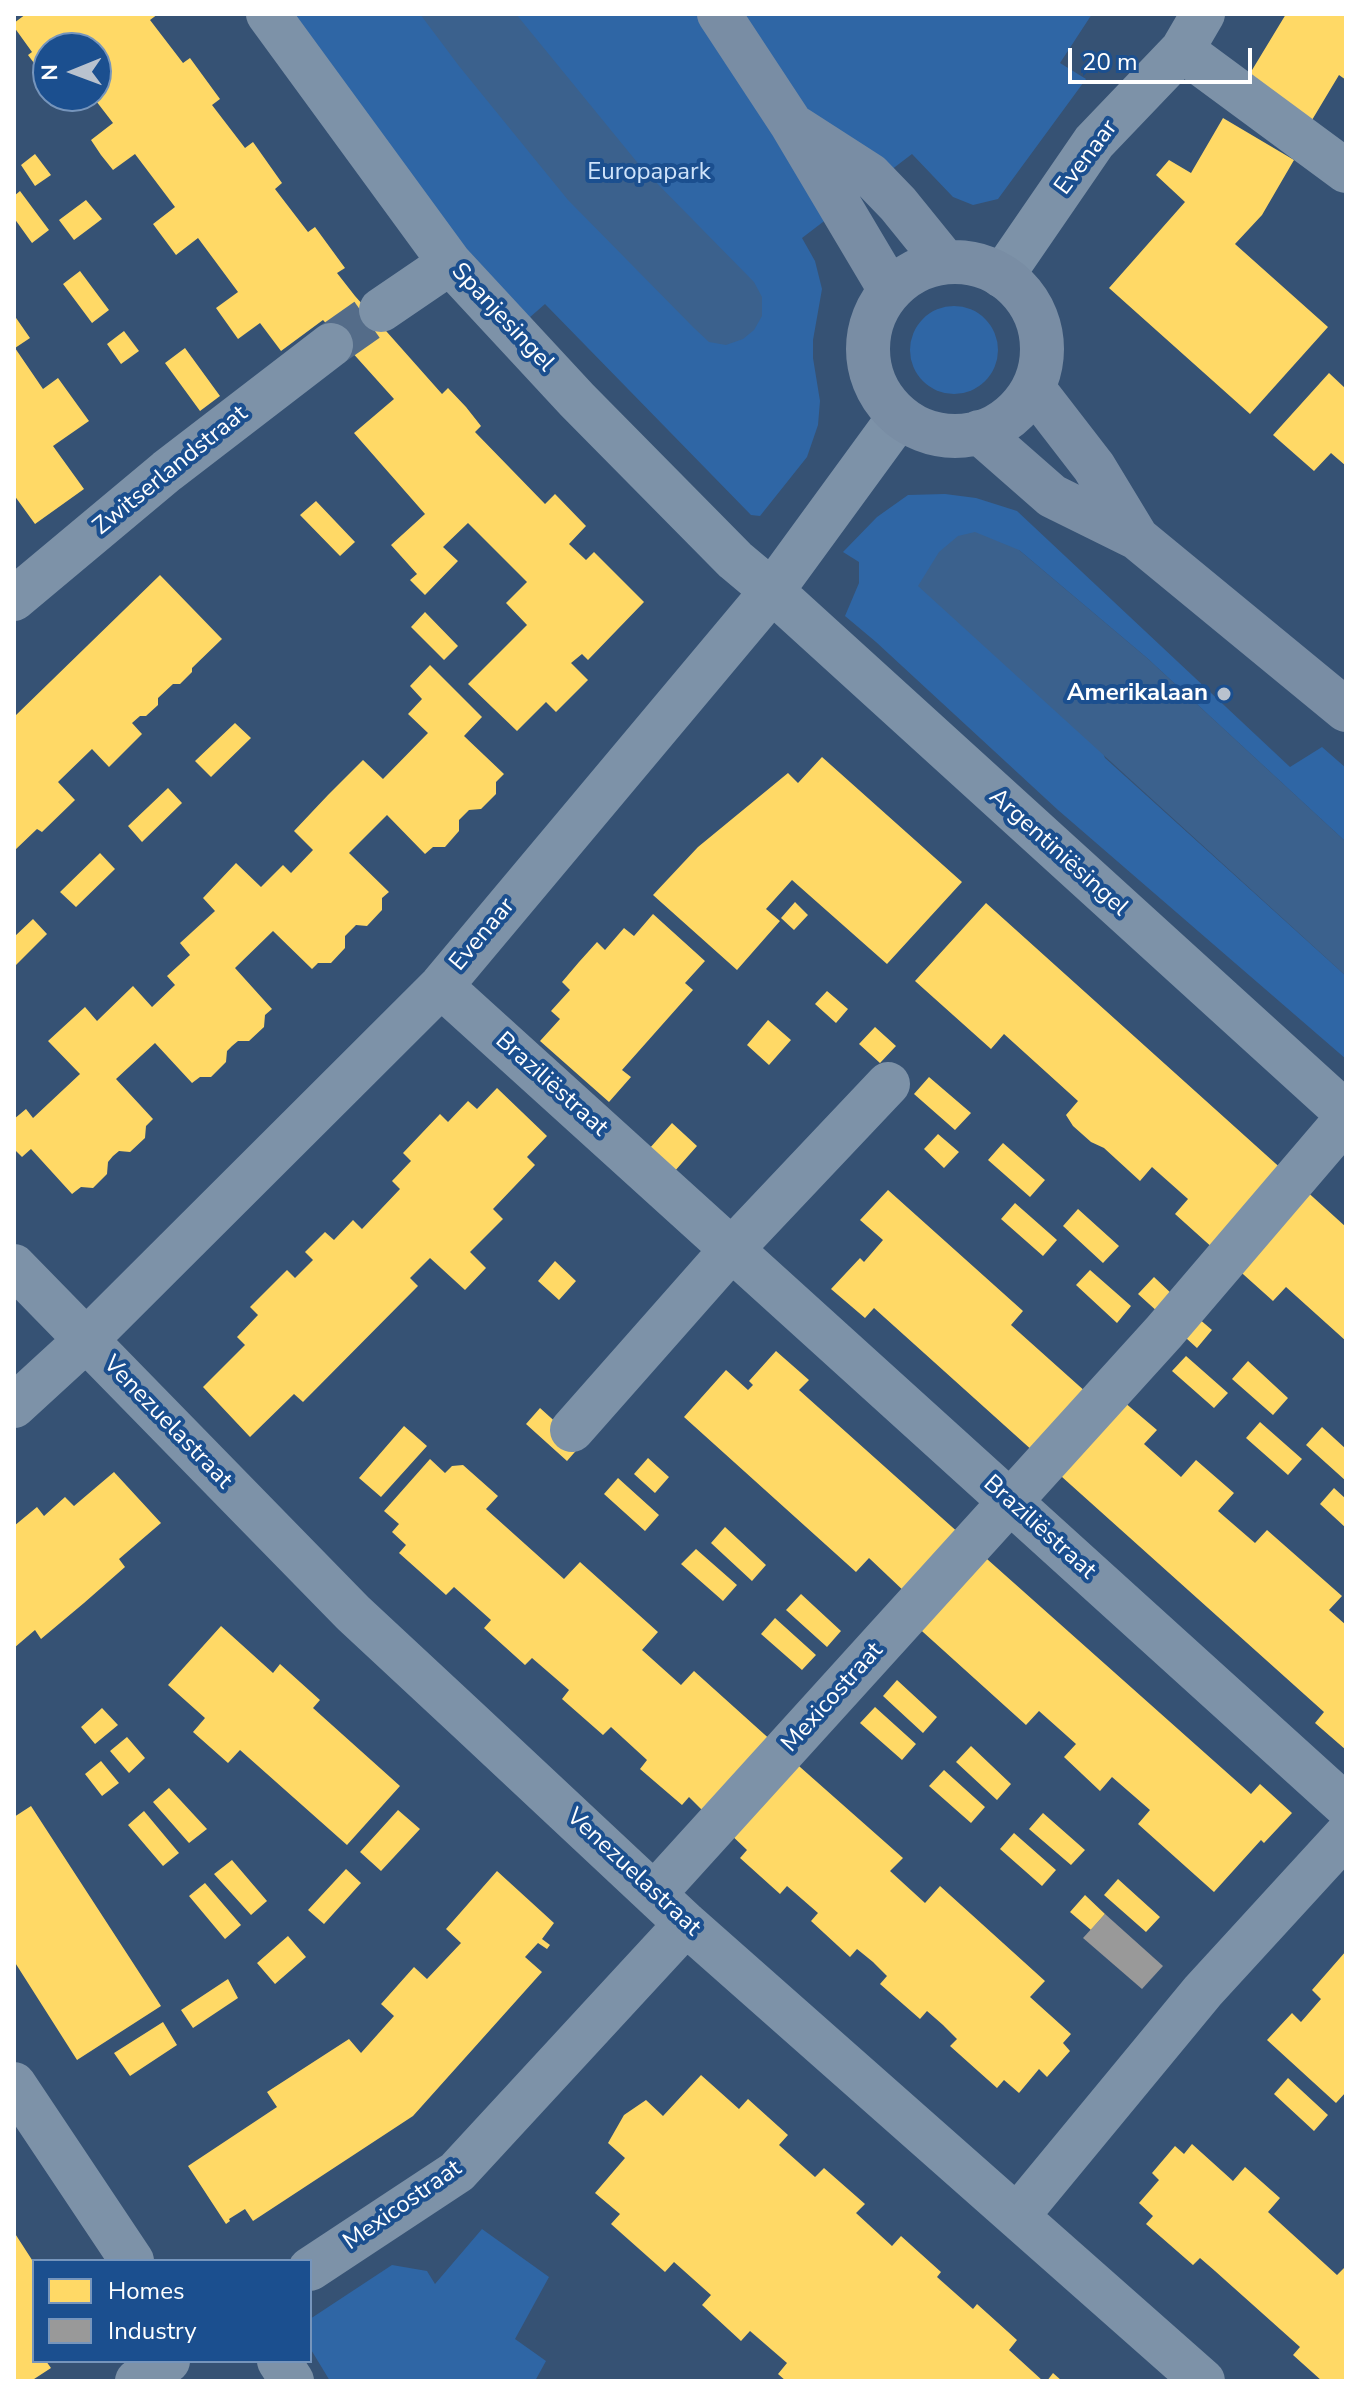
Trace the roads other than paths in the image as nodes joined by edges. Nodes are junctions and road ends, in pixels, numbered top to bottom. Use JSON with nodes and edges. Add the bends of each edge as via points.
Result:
{"nodes":[{"id":1,"x":268,"y":14,"type":"edge"},
{"id":2,"x":719,"y":14,"type":"edge"},
{"id":3,"x":1192,"y":32,"type":"edge"},
{"id":4,"x":792,"y":125,"type":"junction"},
{"id":5,"x":1346,"y":171,"type":"edge"},
{"id":6,"x":945,"y":262,"type":"junction"},
{"id":7,"x":450,"y":263,"type":"junction"},
{"id":8,"x":1002,"y":276,"type":"junction"},
{"id":9,"x":890,"y":290,"type":"junction"},
{"id":10,"x":381,"y":310,"type":"tunnel mouth"},
{"id":11,"x":331,"y":345,"type":"tunnel mouth"},
{"id":12,"x":1033,"y":388,"type":"junction"},
{"id":13,"x":899,"y":417,"type":"junction"},
{"id":14,"x":979,"y":432,"type":"junction"},
{"id":15,"x":1137,"y":538,"type":"junction"},
{"id":16,"x":772,"y":591,"type":"junction"},
{"id":17,"x":14,"y":599,"type":"edge"},
{"id":18,"x":1346,"y":710,"type":"edge"},
{"id":19,"x":441,"y":986,"type":"junction"},
{"id":20,"x":888,"y":1084,"type":"dead end"},
{"id":21,"x":1346,"y":1116,"type":"edge"},
{"id":22,"x":731,"y":1250,"type":"junction"},
{"id":23,"x":14,"y":1266,"type":"edge"},
{"id":24,"x":86,"y":1340,"type":"junction"},
{"id":25,"x":14,"y":1406,"type":"edge"},
{"id":26,"x":572,"y":1430,"type":"dead end"},
{"id":27,"x":1010,"y":1502,"type":"junction"},
{"id":28,"x":1346,"y":1806,"type":"edge"},
{"id":29,"x":1346,"y":1835,"type":"edge"},
{"id":30,"x":654,"y":1894,"type":"junction"},
{"id":31,"x":686,"y":1924,"type":"junction"},
{"id":32,"x":14,"y":2084,"type":"edge"},
{"id":33,"x":1018,"y":2215,"type":"junction"},
{"id":34,"x":131,"y":2259,"type":"edge"},
{"id":35,"x":312,"y":2268,"type":"edge"},
{"id":36,"x":165,"y":2363,"type":"edge"},
{"id":37,"x":280,"y":2363,"type":"edge"},
{"id":38,"x":137,"y":2381,"type":"edge"},
{"id":39,"x":292,"y":2381,"type":"edge"},
{"id":40,"x":1203,"y":2381,"type":"edge"}],
"edges":[{"from":1,"to":7,"type":"street","name":"Spanjesingel"},
{"from":2,"to":4,"type":"street"},
{"from":3,"to":5,"type":"street","name":"Evenaar"},
{"from":3,"to":8,"type":"street","name":"Evenaar","via":[[1094,142]]},
{"from":4,"to":6,"type":"street","via":[[870,175]]},
{"from":4,"to":9,"type":"street"},
{"from":6,"to":8,"type":"street","via":[[985,266]]},
{"from":6,"to":9,"type":"street","via":[[924,267]]},
{"from":7,"to":10,"type":"street"},
{"from":7,"to":16,"type":"street","name":"Spanjesingel","via":[[577,400]]},
{"from":8,"to":12,"type":"street","via":[[1022,292],[1035,314],[1041,364]]},
{"from":9,"to":13,"type":"street","via":[[875,314],[868,342],[870,370],[881,396]]},
{"from":11,"to":17,"type":"street","name":"Zwitserlandstraat","via":[[167,471]]},
{"from":12,"to":14,"type":"street","via":[[1002,423]]},
{"from":12,"to":15,"type":"street","via":[[1094,467]]},
{"from":13,"to":14,"type":"street","via":[[937,435]]},
{"from":13,"to":16,"type":"street","name":"Evenaar"},
{"from":14,"to":15,"type":"street","via":[[1052,496]]},
{"from":15,"to":18,"type":"street"},
{"from":16,"to":19,"type":"street","name":"Evenaar"},
{"from":16,"to":21,"type":"street","name":"Argentiniësingel"},
{"from":19,"to":22,"type":"street","name":"Braziliëstraat"},
{"from":19,"to":24,"type":"street","name":"Evenaar"},
{"from":20,"to":22,"type":"street"},
{"from":21,"to":27,"type":"street","name":"Mexicostraat","via":[[1164,1332]]},
{"from":22,"to":26,"type":"street"},
{"from":22,"to":27,"type":"street","name":"Braziliëstraat"},
{"from":23,"to":24,"type":"street"},
{"from":24,"to":25,"type":"street","name":"Evenaar"},
{"from":24,"to":30,"type":"street","name":"Venezuelastraat","via":[[353,1613]]},
{"from":27,"to":28,"type":"street","name":"Braziliëstraat"},
{"from":27,"to":30,"type":"street","name":"Mexicostraat"},
{"from":29,"to":33,"type":"street","via":[[1203,1991]]},
{"from":30,"to":31,"type":"street","name":"Venezuelastraat"},
{"from":31,"to":33,"type":"street","name":"Venezuelastraat"},
{"from":31,"to":35,"type":"street","name":"Mexicostraat","via":[[457,2172]]},
{"from":32,"to":34,"type":"street"},
{"from":33,"to":40,"type":"street","name":"Venezuelastraat"},
{"from":36,"to":38,"type":"street"},
{"from":37,"to":39,"type":"street"}]}
